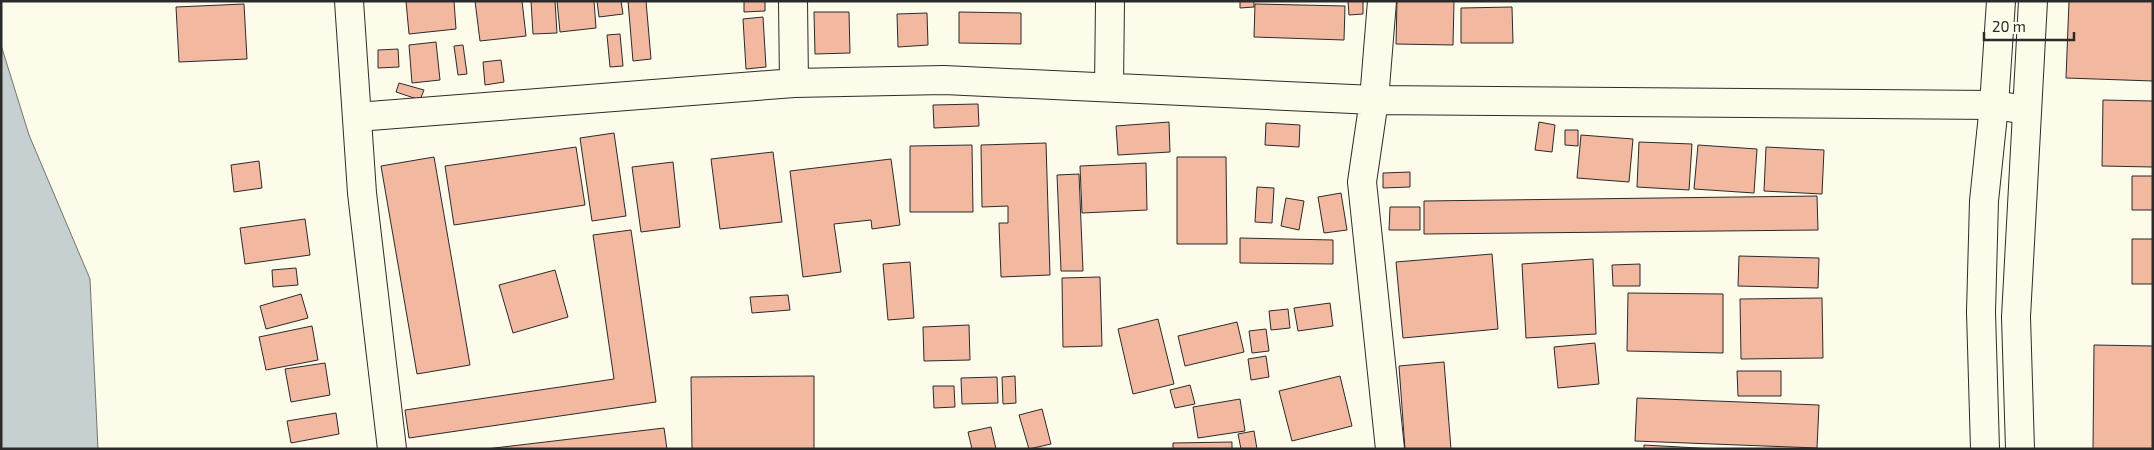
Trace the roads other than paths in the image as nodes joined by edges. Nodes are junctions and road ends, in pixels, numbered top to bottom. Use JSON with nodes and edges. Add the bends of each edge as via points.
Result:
{"nodes":[{"id":1,"x":349,"y":1,"type":"edge"},
{"id":2,"x":793,"y":1,"type":"edge"},
{"id":3,"x":1110,"y":1,"type":"edge"},
{"id":4,"x":1382,"y":1,"type":"edge"},
{"id":5,"x":2001,"y":1,"type":"edge"},
{"id":6,"x":2034,"y":1,"type":"edge"},
{"id":7,"x":794,"y":84,"type":"junction"},
{"id":8,"x":1109,"y":87,"type":"junction"},
{"id":9,"x":1374,"y":100,"type":"junction"},
{"id":10,"x":1994,"y":105,"type":"junction"},
{"id":11,"x":2026,"y":110,"type":"junction"},
{"id":12,"x":357,"y":117,"type":"junction"},
{"id":13,"x":392,"y":449,"type":"edge"},
{"id":14,"x":1390,"y":449,"type":"edge"},
{"id":15,"x":1985,"y":449,"type":"edge"},
{"id":16,"x":2020,"y":449,"type":"edge"}],
"edges":[{"from":1,"to":12,"type":"main road"},
{"from":2,"to":7,"type":"main road"},
{"from":3,"to":8,"type":"main road"},
{"from":4,"to":9,"type":"main road"},
{"from":5,"to":10,"type":"main road"},
{"from":6,"to":11,"type":"main road"},
{"from":7,"to":8,"type":"main road","via":[[944,80]]},
{"from":7,"to":12,"type":"main road"},
{"from":8,"to":9,"type":"main road"},
{"from":9,"to":10,"type":"main road"},
{"from":9,"to":14,"type":"main road","via":[[1362,182]]},
{"from":10,"to":11,"type":"main road"},
{"from":10,"to":15,"type":"main road","via":[[1984,201],[1981,312]]},
{"from":11,"to":16,"type":"main road","via":[[2016,317]]},
{"from":12,"to":13,"type":"main road","via":[[362,193]]}]}
